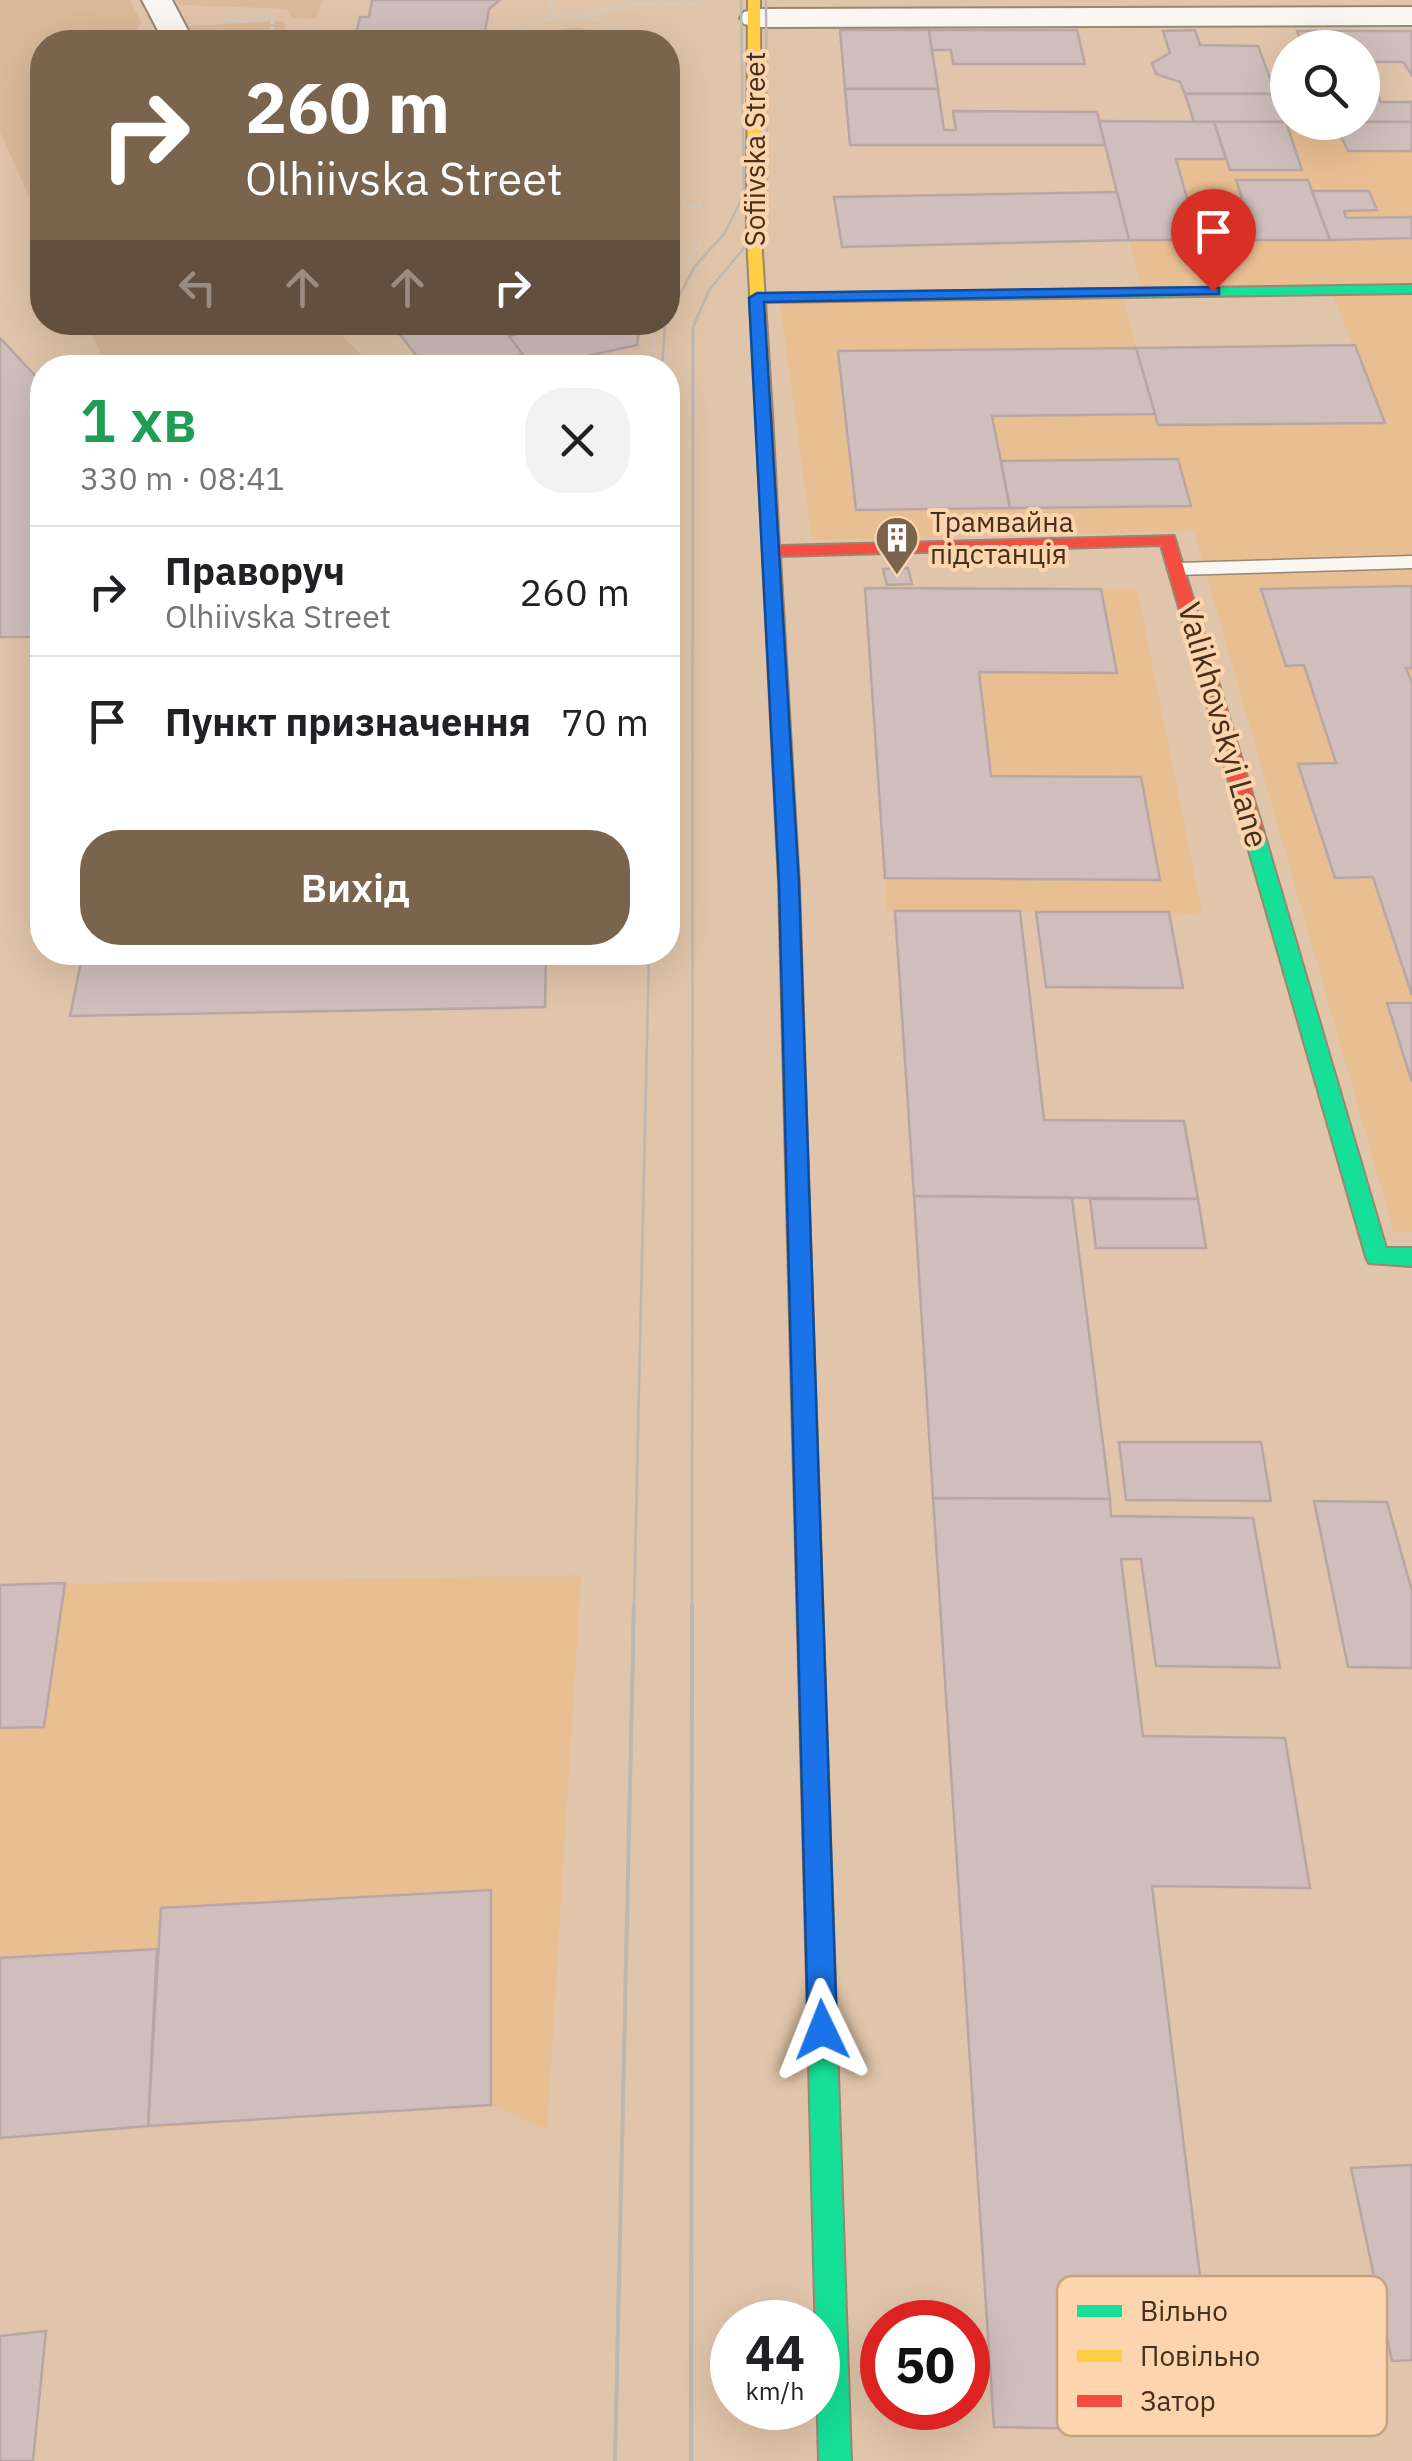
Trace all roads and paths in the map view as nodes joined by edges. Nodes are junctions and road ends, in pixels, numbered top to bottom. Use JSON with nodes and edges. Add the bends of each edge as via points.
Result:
{"nodes":[{"id":1,"x":157,"y":0,"type":"edge"},
{"id":2,"x":551,"y":0,"type":"edge"},
{"id":3,"x":754,"y":7,"type":"edge"},
{"id":4,"x":1412,"y":16,"type":"edge"},
{"id":5,"x":580,"y":17,"type":"junction"},
{"id":6,"x":272,"y":18,"type":"dead end"},
{"id":7,"x":555,"y":18,"type":"junction"},
{"id":8,"x":173,"y":30,"type":"edge"},
{"id":9,"x":272,"y":30,"type":"edge"},
{"id":10,"x":522,"y":30,"type":"edge"},
{"id":11,"x":624,"y":30,"type":"edge"},
{"id":12,"x":680,"y":205,"type":"edge"},
{"id":13,"x":705,"y":206,"type":"dead end"},
{"id":14,"x":705,"y":234,"type":"dead end"},
{"id":15,"x":680,"y":273,"type":"edge"},
{"id":16,"x":1412,"y":288,"type":"edge"},
{"id":17,"x":757,"y":298,"type":"junction"},
{"id":18,"x":772,"y":551,"type":"junction"},
{"id":19,"x":1412,"y":562,"type":"edge"},
{"id":20,"x":1177,"y":569,"type":"junction"},
{"id":21,"x":1412,"y":1257,"type":"edge"},
{"id":22,"x":835,"y":2461,"type":"edge"}],
"edges":[{"from":1,"to":8,"type":"street"},
{"from":2,"to":7,"type":"path"},
{"from":3,"to":4,"type":"street"},
{"from":3,"to":5,"type":"path","via":[[625,4]]},
{"from":3,"to":17,"type":"main road","name":"Sofiivska Street"},
{"from":5,"to":7,"type":"path"},
{"from":5,"to":11,"type":"path"},
{"from":6,"to":9,"type":"path"},
{"from":7,"to":10,"type":"path"},
{"from":12,"to":13,"type":"path"},
{"from":14,"to":15,"type":"path"},
{"from":16,"to":17,"type":"main road"},
{"from":17,"to":18,"type":"main road","name":"Sofiivska Street"},
{"from":18,"to":20,"type":"main road","name":"Valikhovskyi Lane","via":[[1168,540]]},
{"from":18,"to":22,"type":"main road","name":"Sofiivska Street","via":[[789,884]]},
{"from":19,"to":20,"type":"lane"},
{"from":20,"to":21,"type":"main road","name":"Valikhovskyi Lane","via":[[1377,1257]]}]}
